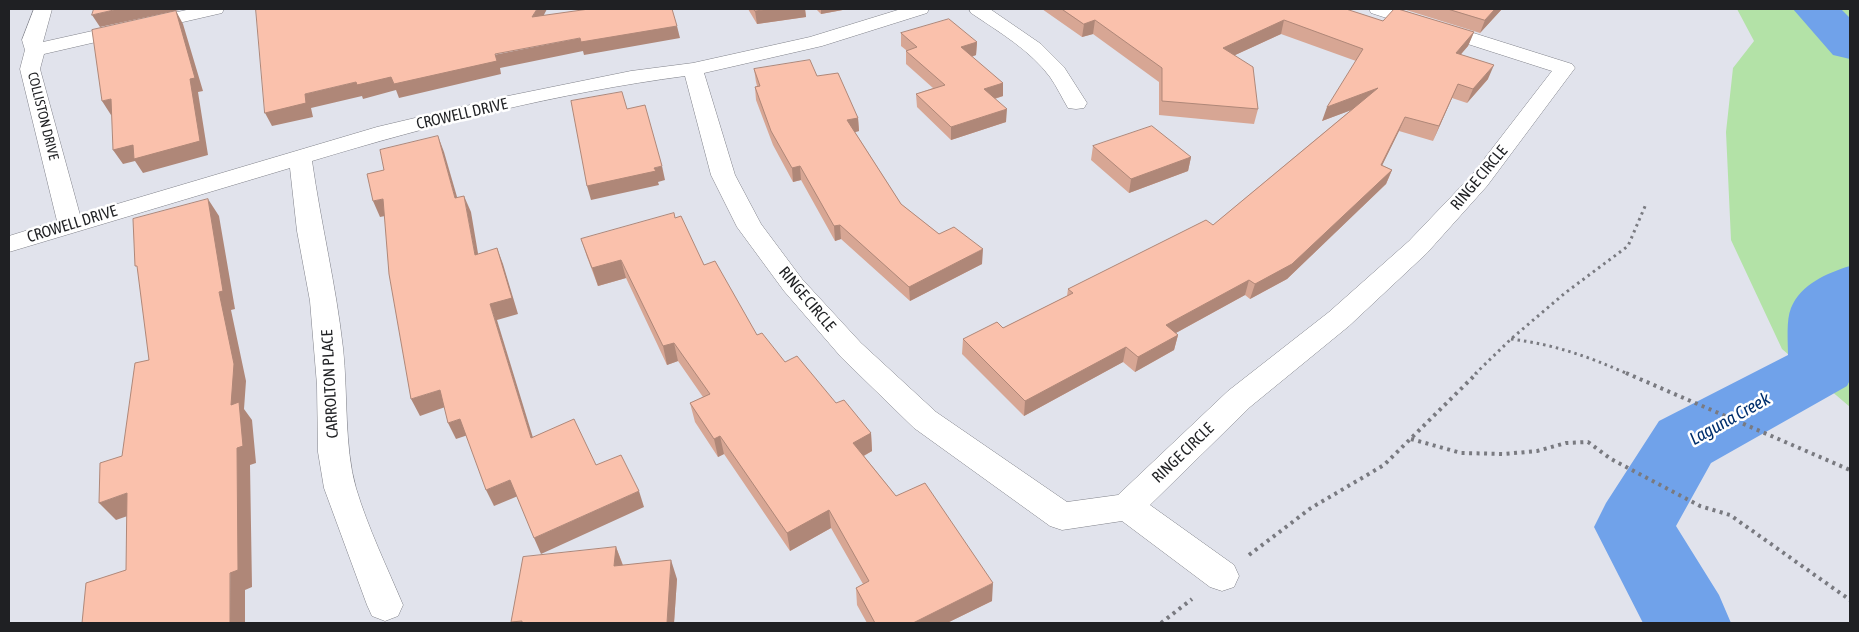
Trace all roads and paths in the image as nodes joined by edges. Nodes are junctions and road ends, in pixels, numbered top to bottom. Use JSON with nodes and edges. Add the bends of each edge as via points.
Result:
{"nodes":[{"id":1,"x":43,"y":9,"type":"edge"},
{"id":2,"x":216,"y":9,"type":"edge"},
{"id":3,"x":920,"y":9,"type":"edge"},
{"id":4,"x":978,"y":9,"type":"edge"},
{"id":5,"x":1378,"y":9,"type":"edge"},
{"id":6,"x":35,"y":50,"type":"junction"},
{"id":7,"x":693,"y":68,"type":"junction"},
{"id":8,"x":1076,"y":103,"type":"dead end"},
{"id":9,"x":300,"y":156,"type":"junction"},
{"id":10,"x":1646,"y":204,"type":"dead end"},
{"id":11,"x":70,"y":225,"type":"junction"},
{"id":12,"x":9,"y":244,"type":"edge"},
{"id":13,"x":1511,"y":339,"type":"junction"},
{"id":14,"x":1411,"y":439,"type":"junction"},
{"id":15,"x":1850,"y":470,"type":"edge"},
{"id":16,"x":1127,"y":507,"type":"junction"},
{"id":17,"x":1222,"y":576,"type":"junction"},
{"id":18,"x":1850,"y":600,"type":"edge"},
{"id":19,"x":385,"y":605,"type":"dead end"},
{"id":20,"x":1161,"y":623,"type":"edge"}],
"edges":[{"from":1,"to":6,"type":"street","name":"COLLISTON DRIVE","via":[[32,40]]},
{"from":2,"to":6,"type":"street"},
{"from":3,"to":7,"type":"street","name":"CROWELL DRIVE","via":[[837,36]]},
{"from":4,"to":8,"type":"street","via":[[1040,52],[1065,80]]},
{"from":5,"to":16,"type":"street","name":"RINGE CIRCLE","via":[[1565,68],[1479,181],[1418,247],[1339,319],[1239,399]]},
{"from":6,"to":11,"type":"street","name":"COLLISTON DRIVE","via":[[30,69]]},
{"from":7,"to":9,"type":"street","name":"CROWELL DRIVE","via":[[508,102]]},
{"from":7,"to":16,"type":"street","name":"RINGE CIRCLE","via":[[723,175],[750,227],[793,285],[851,350],[925,420],[1062,516]]},
{"from":9,"to":11,"type":"street","name":"CROWELL DRIVE"},
{"from":9,"to":19,"type":"street","name":"CARROLTON PLACE","via":[[324,301],[337,470]]},
{"from":10,"to":13,"type":"path","via":[[1628,246]]},
{"from":11,"to":12,"type":"street","name":"CROWELL DRIVE"},
{"from":13,"to":14,"type":"path"},
{"from":13,"to":15,"type":"path","via":[[1548,344],[1586,356]]},
{"from":14,"to":17,"type":"path","via":[[1384,465],[1311,508]]},
{"from":14,"to":18,"type":"path","via":[[1461,453],[1487,454],[1537,451],[1566,443],[1588,442],[1611,459],[1700,506],[1730,515]]},
{"from":16,"to":17,"type":"street"},
{"from":17,"to":20,"type":"path"}]}
